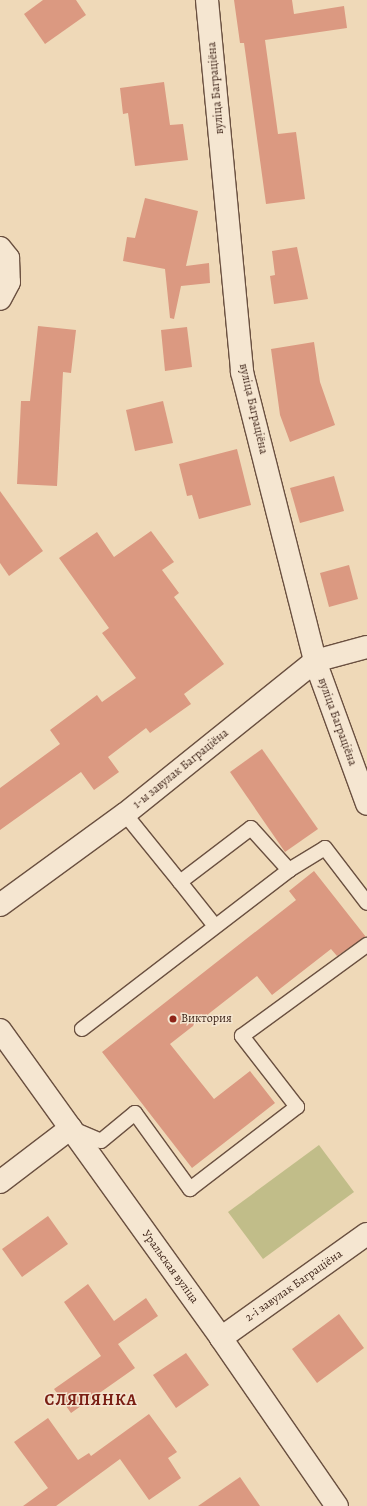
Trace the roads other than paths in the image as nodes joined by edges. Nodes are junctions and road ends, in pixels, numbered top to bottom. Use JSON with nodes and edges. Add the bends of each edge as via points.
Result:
{"nodes":[{"id":1,"x":208,"y":0,"type":"edge"},
{"id":2,"x":0,"y":248,"type":"edge"},
{"id":3,"x":0,"y":299,"type":"edge"},
{"id":4,"x":367,"y":647,"type":"edge"},
{"id":5,"x":315,"y":661,"type":"junction"},
{"id":6,"x":367,"y":804,"type":"edge"},
{"id":7,"x":125,"y":814,"type":"junction"},
{"id":8,"x":289,"y":870,"type":"junction"},
{"id":9,"x":180,"y":882,"type":"junction"},
{"id":10,"x":367,"y":903,"type":"edge"},
{"id":11,"x":0,"y":905,"type":"edge"},
{"id":12,"x":215,"y":926,"type":"junction"},
{"id":13,"x":367,"y":945,"type":"edge"},
{"id":14,"x":82,"y":1029,"type":"dead end"},
{"id":15,"x":0,"y":1030,"type":"edge"},
{"id":16,"x":71,"y":1128,"type":"junction"},
{"id":17,"x":0,"y":1182,"type":"edge"},
{"id":18,"x":367,"y":1234,"type":"edge"},
{"id":19,"x":221,"y":1338,"type":"junction"},
{"id":20,"x":337,"y":1506,"type":"edge"}],
"edges":[{"from":1,"to":5,"type":"street","name":"вуліца Баграціёна","via":[[242,372]]},
{"from":2,"to":3,"type":"street","via":[[8,258],[9,282]]},
{"from":4,"to":5,"type":"street","name":"1-ы завулак Баграціёна"},
{"from":5,"to":6,"type":"street","name":"вуліца Баграціёна"},
{"from":5,"to":7,"type":"street","name":"1-ы завулак Баграціёна"},
{"from":7,"to":9,"type":"lane"},
{"from":7,"to":11,"type":"street","name":"1-ы завулак Баграціёна"},
{"from":8,"to":9,"type":"lane","via":[[251,828]]},
{"from":8,"to":10,"type":"lane","via":[[325,848]]},
{"from":8,"to":12,"type":"lane"},
{"from":9,"to":12,"type":"lane"},
{"from":12,"to":14,"type":"lane"},
{"from":13,"to":16,"type":"lane","via":[[242,1036],[297,1107],[190,1189],[135,1113],[101,1141]]},
{"from":15,"to":16,"type":"street","name":"Уральская вуліца"},
{"from":16,"to":17,"type":"street"},
{"from":16,"to":19,"type":"street","name":"Уральская вуліца"},
{"from":18,"to":19,"type":"street","name":"2-і завулак Баграціёна"},
{"from":19,"to":20,"type":"street","name":"Уральская вуліца"}]}
